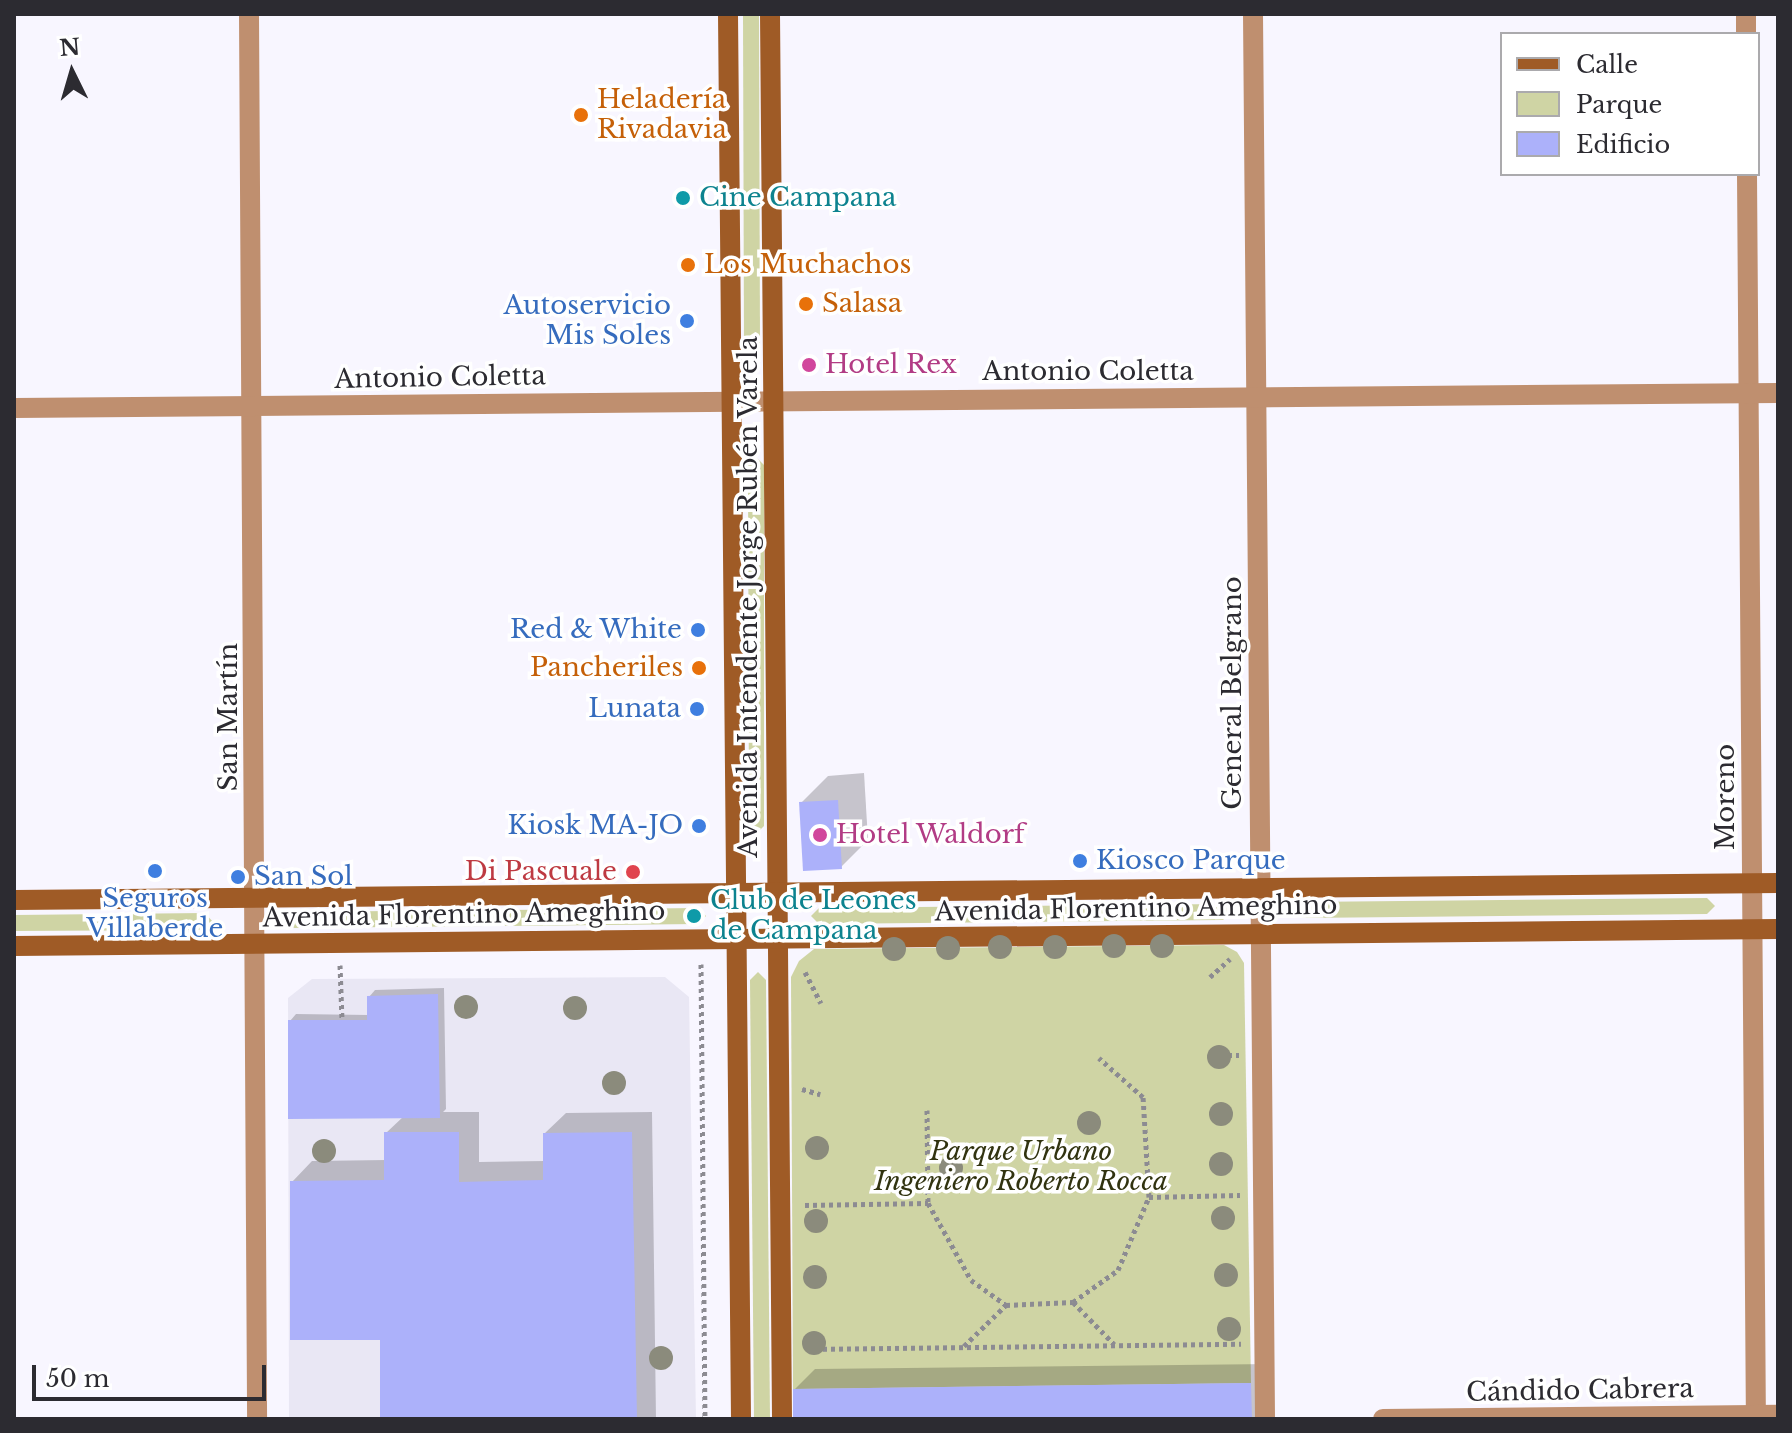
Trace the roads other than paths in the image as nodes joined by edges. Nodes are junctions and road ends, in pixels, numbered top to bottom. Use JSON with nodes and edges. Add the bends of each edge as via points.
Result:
{"nodes":[{"id":1,"x":249,"y":14,"type":"edge"},
{"id":2,"x":728,"y":14,"type":"edge"},
{"id":3,"x":770,"y":14,"type":"edge"},
{"id":4,"x":1253,"y":14,"type":"edge"},
{"id":5,"x":1747,"y":176,"type":"edge"},
{"id":6,"x":1778,"y":393,"type":"edge"},
{"id":7,"x":1749,"y":394,"type":"junction"},
{"id":8,"x":1256,"y":396,"type":"junction"},
{"id":9,"x":731,"y":400,"type":"junction"},
{"id":10,"x":774,"y":400,"type":"junction"},
{"id":11,"x":252,"y":407,"type":"junction"},
{"id":12,"x":14,"y":408,"type":"edge"},
{"id":13,"x":1752,"y":883,"type":"junction"},
{"id":14,"x":1778,"y":883,"type":"edge"},
{"id":15,"x":1260,"y":888,"type":"junction"},
{"id":16,"x":736,"y":893,"type":"junction"},
{"id":17,"x":778,"y":893,"type":"junction"},
{"id":18,"x":256,"y":898,"type":"junction"},
{"id":19,"x":14,"y":900,"type":"edge"},
{"id":20,"x":1753,"y":929,"type":"junction"},
{"id":21,"x":1778,"y":929,"type":"edge"},
{"id":22,"x":1261,"y":934,"type":"junction"},
{"id":23,"x":737,"y":938,"type":"junction"},
{"id":24,"x":778,"y":938,"type":"junction"},
{"id":25,"x":257,"y":943,"type":"junction"},
{"id":26,"x":14,"y":946,"type":"edge"},
{"id":27,"x":1778,"y":1415,"type":"edge"},
{"id":28,"x":1756,"y":1417,"type":"edge"},
{"id":29,"x":257,"y":1419,"type":"edge"},
{"id":30,"x":741,"y":1419,"type":"edge"},
{"id":31,"x":782,"y":1419,"type":"edge"},
{"id":32,"x":1265,"y":1419,"type":"edge"},
{"id":33,"x":1383,"y":1419,"type":"edge"}],
"edges":[{"from":1,"to":11,"type":"street","name":"San Martín"},
{"from":2,"to":9,"type":"main road","name":"Avenida Intendente Jorge Rubén Varela"},
{"from":3,"to":10,"type":"main road","name":"Avenida Intendente Jorge Rubén Varela"},
{"from":4,"to":8,"type":"street","name":"General Belgrano"},
{"from":5,"to":7,"type":"street","name":"Moreno"},
{"from":6,"to":7,"type":"street","name":"Antonio Coletta"},
{"from":7,"to":8,"type":"street","name":"Antonio Coletta"},
{"from":7,"to":13,"type":"street","name":"Moreno"},
{"from":8,"to":10,"type":"street","name":"Antonio Coletta"},
{"from":8,"to":15,"type":"street","name":"General Belgrano"},
{"from":9,"to":10,"type":"street","name":"Antonio Coletta"},
{"from":9,"to":11,"type":"street","name":"Antonio Coletta"},
{"from":9,"to":16,"type":"main road","name":"Avenida Intendente Jorge Rubén Varela"},
{"from":10,"to":17,"type":"main road","name":"Avenida Intendente Jorge Rubén Varela"},
{"from":11,"to":12,"type":"street","name":"Antonio Coletta"},
{"from":11,"to":18,"type":"street","name":"San Martín"},
{"from":13,"to":14,"type":"main road","name":"Avenida Florentino Ameghino"},
{"from":13,"to":15,"type":"main road","name":"Avenida Florentino Ameghino"},
{"from":13,"to":20,"type":"street","name":"Moreno"},
{"from":15,"to":17,"type":"main road","name":"Avenida Florentino Ameghino"},
{"from":15,"to":22,"type":"street","name":"General Belgrano"},
{"from":16,"to":17,"type":"main road","name":"Avenida Florentino Ameghino"},
{"from":16,"to":18,"type":"main road","name":"Avenida Florentino Ameghino"},
{"from":16,"to":23,"type":"main road","name":"Avenida Intendente Jorge Rubén Varela"},
{"from":17,"to":24,"type":"main road","name":"Avenida Intendente Jorge Rubén Varela"},
{"from":18,"to":19,"type":"main road","name":"Avenida Florentino Ameghino"},
{"from":18,"to":25,"type":"street","name":"San Martín"},
{"from":20,"to":21,"type":"main road","name":"Avenida Florentino Ameghino"},
{"from":20,"to":22,"type":"main road","name":"Avenida Florentino Ameghino"},
{"from":20,"to":28,"type":"street","name":"Moreno"},
{"from":22,"to":24,"type":"main road","name":"Avenida Florentino Ameghino"},
{"from":22,"to":32,"type":"street","name":"General Belgrano"},
{"from":23,"to":24,"type":"main road","name":"Avenida Florentino Ameghino"},
{"from":23,"to":25,"type":"main road","name":"Avenida Florentino Ameghino"},
{"from":23,"to":30,"type":"main road","name":"Avenida Intendente Jorge Rubén Varela"},
{"from":24,"to":31,"type":"main road","name":"Avenida Intendente Jorge Rubén Varela"},
{"from":25,"to":26,"type":"main road","name":"Avenida Florentino Ameghino"},
{"from":25,"to":29,"type":"street","name":"San Martín"},
{"from":27,"to":28,"type":"street","name":"Cándido Cabrera"},
{"from":28,"to":33,"type":"street","name":"Cándido Cabrera"}]}
